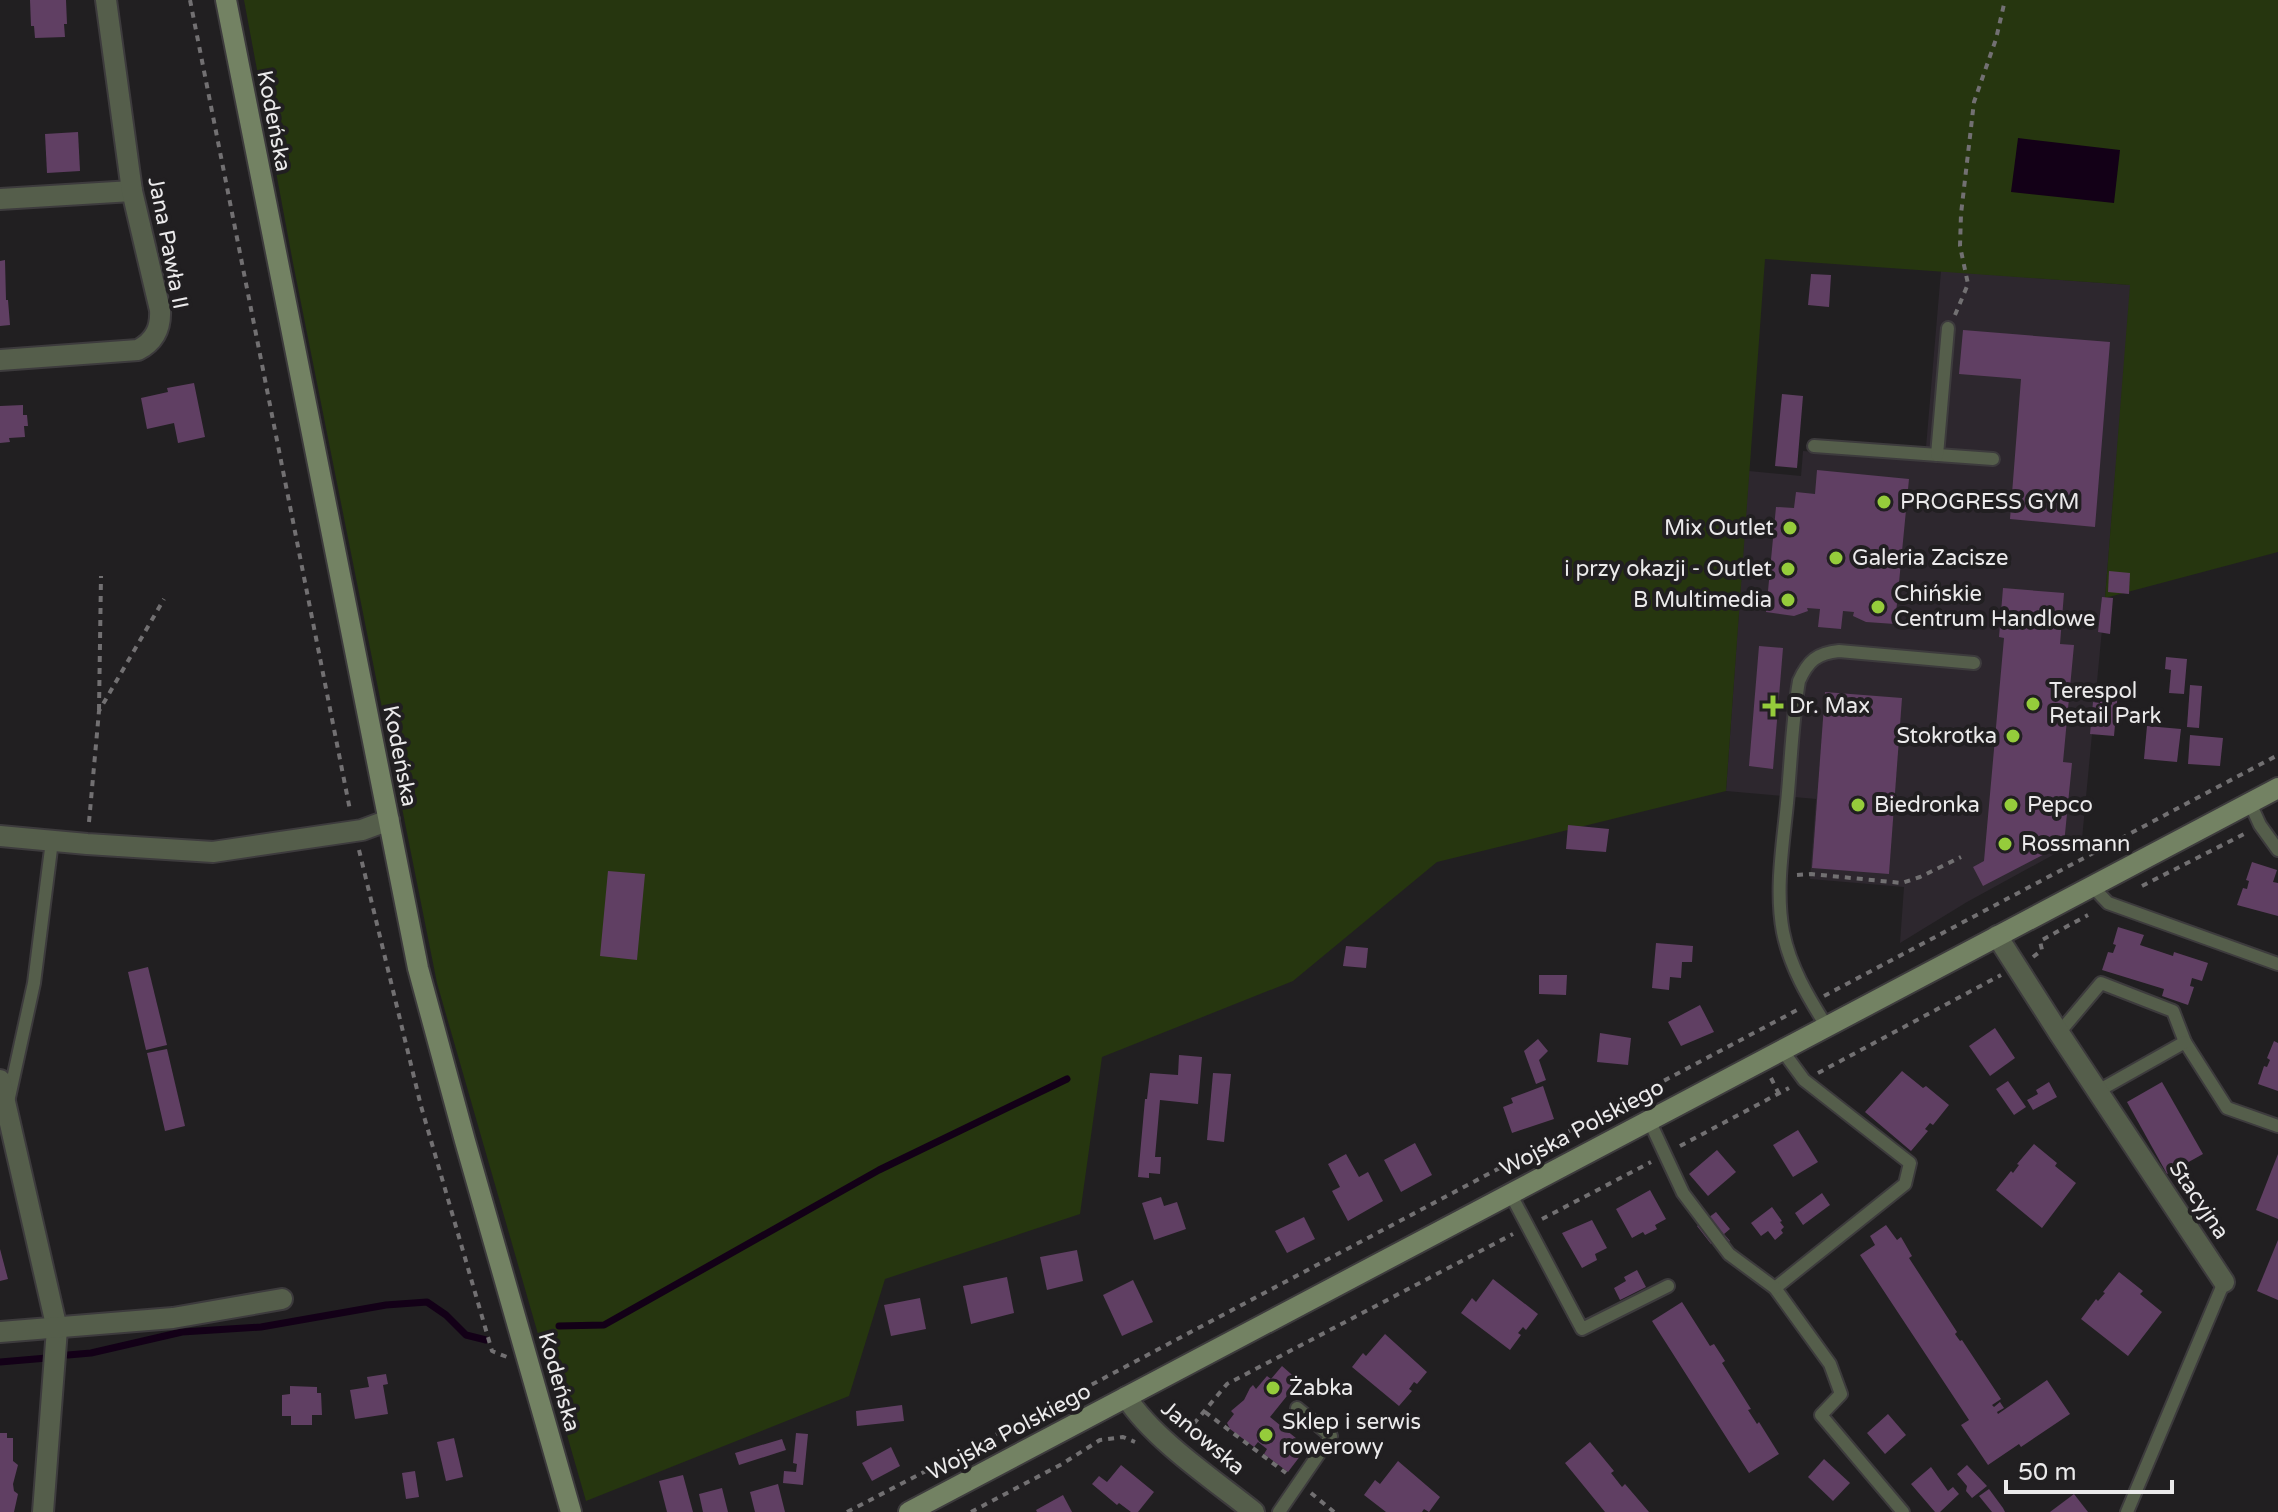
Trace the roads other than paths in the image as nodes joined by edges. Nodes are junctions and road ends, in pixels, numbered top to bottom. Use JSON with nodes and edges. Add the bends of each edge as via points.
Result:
{"nodes":[{"id":1,"x":106,"y":0,"type":"edge"},
{"id":2,"x":226,"y":0,"type":"edge"},
{"id":3,"x":132,"y":191,"type":"junction"},
{"id":4,"x":0,"y":199,"type":"edge"},
{"id":5,"x":1948,"y":328,"type":"road end"},
{"id":6,"x":0,"y":360,"type":"edge"},
{"id":7,"x":1814,"y":446,"type":"dead end"},
{"id":8,"x":1937,"y":455,"type":"junction"},
{"id":9,"x":1993,"y":459,"type":"dead end"},
{"id":10,"x":1974,"y":663,"type":"dead end"},
{"id":11,"x":2278,"y":788,"type":"edge"},
{"id":12,"x":2250,"y":803,"type":"junction"},
{"id":13,"x":389,"y":820,"type":"junction"},
{"id":14,"x":0,"y":836,"type":"edge"},
{"id":15,"x":52,"y":841,"type":"junction"},
{"id":16,"x":2278,"y":850,"type":"edge"},
{"id":17,"x":2092,"y":886,"type":"junction"},
{"id":18,"x":1997,"y":936,"type":"junction"},
{"id":19,"x":2278,"y":964,"type":"edge"},
{"id":20,"x":1827,"y":1027,"type":"junction"},
{"id":21,"x":2059,"y":1033,"type":"junction"},
{"id":22,"x":2185,"y":1042,"type":"junction"},
{"id":23,"x":1782,"y":1050,"type":"junction"},
{"id":24,"x":0,"y":1080,"type":"edge"},
{"id":25,"x":2098,"y":1091,"type":"junction"},
{"id":26,"x":7,"y":1109,"type":"junction"},
{"id":27,"x":1649,"y":1120,"type":"junction"},
{"id":28,"x":2278,"y":1126,"type":"edge"},
{"id":29,"x":1510,"y":1193,"type":"junction"},
{"id":30,"x":2224,"y":1282,"type":"joint"},
{"id":31,"x":1668,"y":1286,"type":"dead end"},
{"id":32,"x":1775,"y":1288,"type":"junction"},
{"id":33,"x":282,"y":1299,"type":"dead end"},
{"id":34,"x":57,"y":1329,"type":"junction"},
{"id":35,"x":0,"y":1332,"type":"edge"},
{"id":36,"x":1126,"y":1397,"type":"junction"},
{"id":37,"x":1297,"y":1408,"type":"dead end"},
{"id":38,"x":43,"y":1512,"type":"edge"},
{"id":39,"x":571,"y":1512,"type":"edge"},
{"id":40,"x":909,"y":1512,"type":"edge"},
{"id":41,"x":1254,"y":1512,"type":"edge"},
{"id":42,"x":1279,"y":1512,"type":"edge"},
{"id":43,"x":1903,"y":1512,"type":"edge"},
{"id":44,"x":2127,"y":1512,"type":"edge"}],
"edges":[{"from":1,"to":3,"type":"street","name":"Jana Pawła II"},
{"from":2,"to":13,"type":"main road","name":"Kodeńska"},
{"from":3,"to":4,"type":"street"},
{"from":3,"to":6,"type":"street","name":"Jana Pawła II","via":[[160,310],[161,321],[149,344],[138,350]]},
{"from":5,"to":8,"type":"lane"},
{"from":7,"to":8,"type":"lane"},
{"from":8,"to":9,"type":"lane"},
{"from":10,"to":20,"type":"lane","via":[[1827,652],[1814,657],[1799,681],[1781,877],[1783,932]]},
{"from":11,"to":12,"type":"main road","name":"Wojska Polskiego"},
{"from":12,"to":16,"type":"lane"},
{"from":12,"to":17,"type":"main road","name":"Wojska Polskiego"},
{"from":13,"to":15,"type":"street","via":[[355,831],[213,852]]},
{"from":13,"to":39,"type":"main road","name":"Kodeńska","via":[[430,1016]]},
{"from":14,"to":15,"type":"street"},
{"from":15,"to":26,"type":"lane","via":[[34,983]]},
{"from":17,"to":18,"type":"main road","name":"Wojska Polskiego"},
{"from":17,"to":19,"type":"lane","via":[[2108,903]]},
{"from":18,"to":20,"type":"main road","name":"Wojska Polskiego"},
{"from":18,"to":21,"type":"street","name":"Stacyjna"},
{"from":20,"to":23,"type":"main road","name":"Wojska Polskiego"},
{"from":21,"to":22,"type":"lane","via":[[2101,983],[2173,1011]]},
{"from":21,"to":25,"type":"street","name":"Stacyjna"},
{"from":22,"to":25,"type":"lane"},
{"from":22,"to":28,"type":"lane","via":[[2227,1108]]},
{"from":23,"to":27,"type":"main road","name":"Wojska Polskiego"},
{"from":23,"to":32,"type":"lane","via":[[1804,1080],[1910,1163],[1905,1184]]},
{"from":24,"to":26,"type":"street"},
{"from":25,"to":30,"type":"street","name":"Stacyjna"},
{"from":26,"to":34,"type":"street"},
{"from":27,"to":29,"type":"main road","name":"Wojska Polskiego"},
{"from":27,"to":32,"type":"lane","via":[[1683,1193],[1729,1254]]},
{"from":29,"to":31,"type":"lane","via":[[1582,1329]]},
{"from":29,"to":36,"type":"main road","name":"Wojska Polskiego"},
{"from":30,"to":44,"type":"lane","name":"Stacyjna"},
{"from":32,"to":43,"type":"lane","via":[[1830,1364],[1841,1394],[1821,1415]]},
{"from":33,"to":34,"type":"street","via":[[173,1318]]},
{"from":34,"to":35,"type":"street"},
{"from":34,"to":38,"type":"street"},
{"from":36,"to":40,"type":"main road","name":"Wojska Polskiego"},
{"from":36,"to":41,"type":"street","name":"Janowska","via":[[1160,1436]]},
{"from":37,"to":42,"type":"lane","via":[[1331,1436]]}]}
